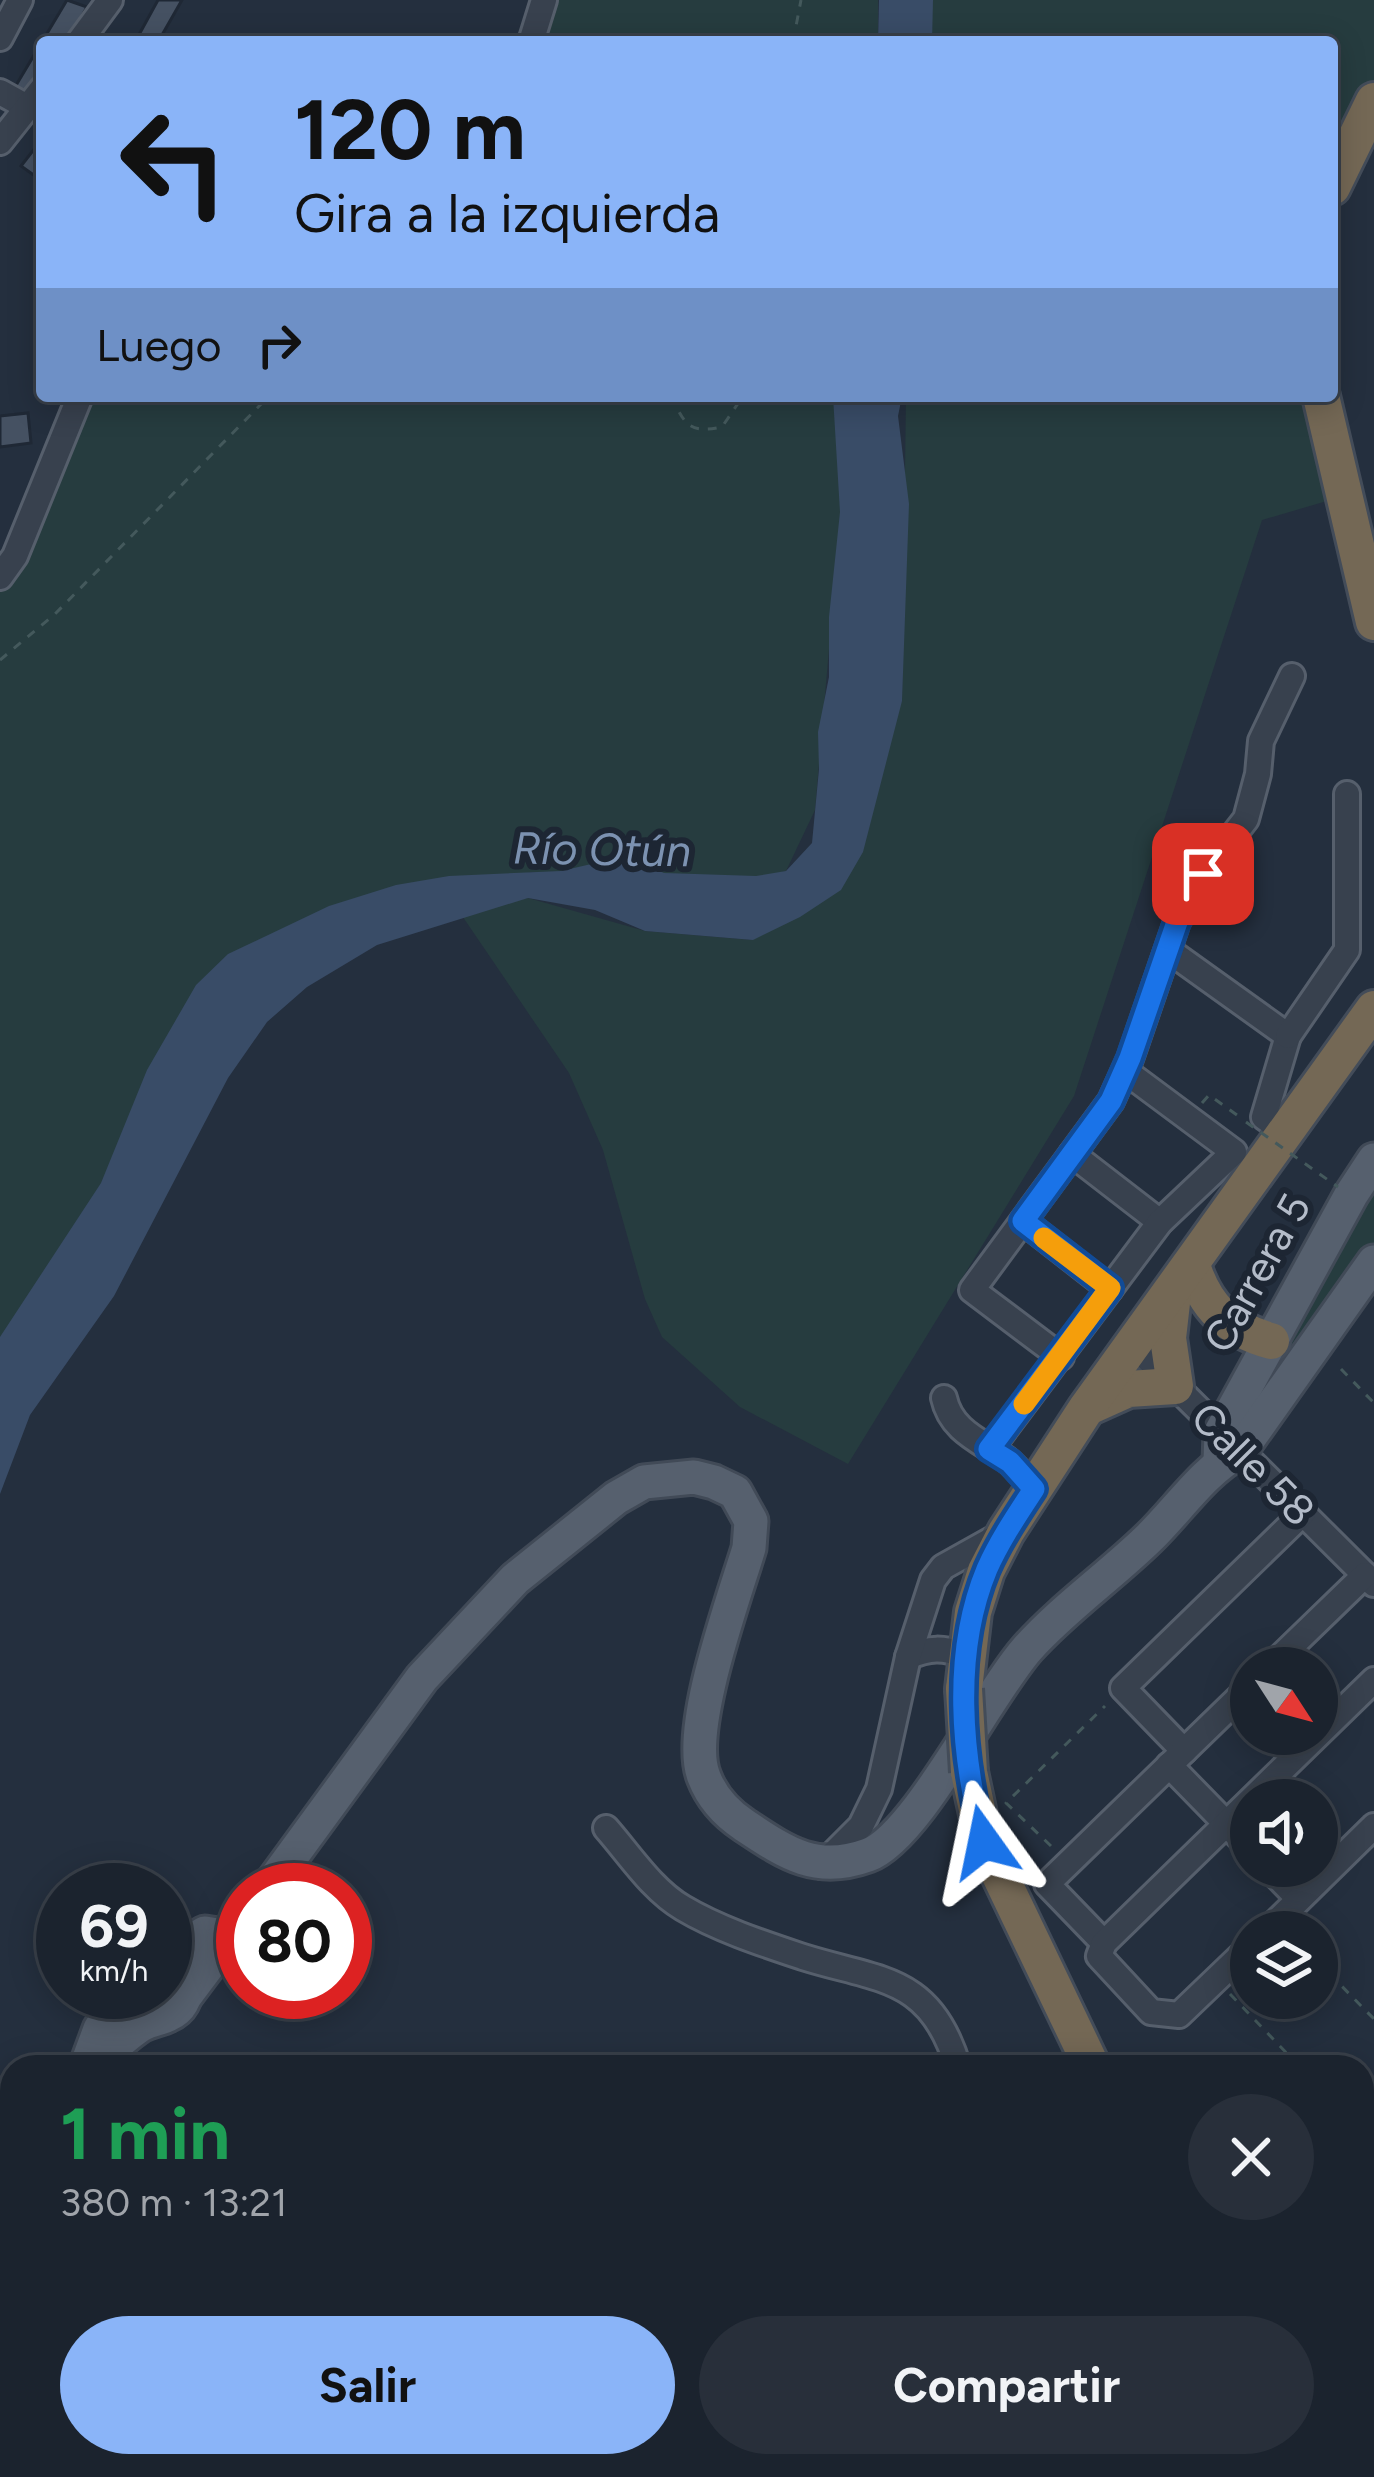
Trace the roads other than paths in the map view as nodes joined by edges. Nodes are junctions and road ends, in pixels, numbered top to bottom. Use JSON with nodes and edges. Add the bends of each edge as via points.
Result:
{"nodes":[{"id":1,"x":20,"y":0,"type":"edge"},
{"id":2,"x":544,"y":0,"type":"edge"},
{"id":3,"x":108,"y":1,"type":"edge"},
{"id":4,"x":83,"y":36,"type":"edge"},
{"id":5,"x":533,"y":36,"type":"edge"},
{"id":6,"x":0,"y":38,"type":"edge"},
{"id":7,"x":0,"y":92,"type":"edge"},
{"id":8,"x":35,"y":98,"type":"edge"},
{"id":9,"x":1374,"y":101,"type":"edge"},
{"id":10,"x":0,"y":142,"type":"edge"},
{"id":11,"x":1338,"y":175,"type":"edge"},
{"id":12,"x":78,"y":402,"type":"edge"},
{"id":13,"x":1322,"y":402,"type":"edge"},
{"id":14,"x":0,"y":577,"type":"edge"},
{"id":15,"x":1374,"y":622,"type":"edge"},
{"id":16,"x":1292,"y":676,"type":"dead end"},
{"id":17,"x":1347,"y":794,"type":"dead end"},
{"id":18,"x":1168,"y":950,"type":"junction"},
{"id":19,"x":1374,"y":1009,"type":"edge"},
{"id":20,"x":1288,"y":1036,"type":"junction"},
{"id":21,"x":1125,"y":1070,"type":"junction"},
{"id":22,"x":1266,"y":1124,"type":"junction"},
{"id":23,"x":1234,"y":1152,"type":"junction"},
{"id":24,"x":1072,"y":1154,"type":"junction"},
{"id":25,"x":1374,"y":1160,"type":"edge"},
{"id":26,"x":1023,"y":1221,"type":"junction"},
{"id":27,"x":1160,"y":1222,"type":"junction"},
{"id":28,"x":1374,"y":1262,"type":"edge"},
{"id":29,"x":1182,"y":1278,"type":"junction"},
{"id":30,"x":1110,"y":1288,"type":"junction"},
{"id":31,"x":1271,"y":1341,"type":"junction"},
{"id":32,"x":1132,"y":1344,"type":"junction"},
{"id":33,"x":1060,"y":1357,"type":"junction"},
{"id":34,"x":1175,"y":1386,"type":"junction"},
{"id":35,"x":944,"y":1398,"type":"dead end"},
{"id":36,"x":1086,"y":1408,"type":"junction"},
{"id":37,"x":1227,"y":1448,"type":"junction"},
{"id":38,"x":989,"y":1449,"type":"junction"},
{"id":39,"x":1034,"y":1489,"type":"junction"},
{"id":40,"x":1303,"y":1514,"type":"junction"},
{"id":41,"x":1006,"y":1532,"type":"junction"},
{"id":42,"x":1369,"y":1580,"type":"edge"},
{"id":43,"x":1293,"y":1647,"type":"edge"},
{"id":44,"x":908,"y":1658,"type":"junction"},
{"id":45,"x":965,"y":1672,"type":"junction"},
{"id":46,"x":1374,"y":1680,"type":"edge"},
{"id":47,"x":1230,"y":1706,"type":"edge"},
{"id":48,"x":1177,"y":1758,"type":"junction"},
{"id":49,"x":1226,"y":1824,"type":"junction"},
{"id":50,"x":605,"y":1828,"type":"dead end"},
{"id":51,"x":1230,"y":1828,"type":"edge"},
{"id":52,"x":1370,"y":1837,"type":"edge"},
{"id":53,"x":288,"y":1863,"type":"edge"},
{"id":54,"x":821,"y":1866,"type":"junction"},
{"id":55,"x":1287,"y":1887,"type":"edge"},
{"id":56,"x":1299,"y":1899,"type":"junction"},
{"id":57,"x":1287,"y":1911,"type":"edge"},
{"id":58,"x":1104,"y":1943,"type":"junction"},
{"id":59,"x":216,"y":1954,"type":"edge"},
{"id":60,"x":1230,"y":1966,"type":"edge"},
{"id":61,"x":192,"y":1983,"type":"edge"},
{"id":62,"x":108,"y":2019,"type":"edge"},
{"id":63,"x":151,"y":2019,"type":"edge"},
{"id":64,"x":91,"y":2055,"type":"edge"},
{"id":65,"x":106,"y":2055,"type":"edge"},
{"id":66,"x":954,"y":2055,"type":"edge"},
{"id":67,"x":1086,"y":2055,"type":"edge"}],
"edges":[{"from":1,"to":6,"type":"street"},
{"from":2,"to":5,"type":"street"},
{"from":3,"to":4,"type":"street"},
{"from":7,"to":8,"type":"street"},
{"from":8,"to":10,"type":"street"},
{"from":9,"to":11,"type":"highway"},
{"from":12,"to":14,"type":"street"},
{"from":13,"to":15,"type":"highway"},
{"from":16,"to":18,"type":"street","via":[[1261,741],[1246,820],[1203,874]]},
{"from":17,"to":20,"type":"street","via":[[1347,950]]},
{"from":18,"to":20,"type":"street"},
{"from":18,"to":21,"type":"street"},
{"from":19,"to":22,"type":"highway"},
{"from":20,"to":22,"type":"street"},
{"from":21,"to":23,"type":"street"},
{"from":21,"to":24,"type":"street"},
{"from":22,"to":23,"type":"street"},
{"from":22,"to":29,"type":"highway"},
{"from":23,"to":27,"type":"street"},
{"from":24,"to":26,"type":"street"},
{"from":24,"to":27,"type":"street"},
{"from":25,"to":31,"type":"main road","name":"Carrera 5"},
{"from":26,"to":30,"type":"street"},
{"from":26,"to":33,"type":"street","via":[[972,1290]]},
{"from":27,"to":30,"type":"street"},
{"from":28,"to":37,"type":"main road","name":"Carrera 5"},
{"from":29,"to":31,"type":"highway","via":[[1228,1324]]},
{"from":29,"to":32,"type":"highway"},
{"from":29,"to":34,"type":"highway","via":[[1168,1338]]},
{"from":30,"to":33,"type":"street"},
{"from":31,"to":37,"type":"main road","name":"Carrera 5"},
{"from":32,"to":34,"type":"street","name":"Calle 58"},
{"from":32,"to":36,"type":"highway"},
{"from":33,"to":38,"type":"street"},
{"from":34,"to":36,"type":"highway","via":[[1128,1389]]},
{"from":34,"to":37,"type":"street","name":"Calle 58"},
{"from":35,"to":38,"type":"street","via":[[947,1415]]},
{"from":36,"to":39,"type":"highway"},
{"from":37,"to":40,"type":"street","name":"Calle 58"},
{"from":37,"to":54,"type":"main road","via":[[1151,1536],[1028,1648],[909,1824],[873,1854]]},
{"from":38,"to":39,"type":"street"},
{"from":39,"to":41,"type":"highway"},
{"from":40,"to":42,"type":"street","name":"Calle 58"},
{"from":40,"to":48,"type":"street","via":[[1124,1688]]},
{"from":41,"to":44,"type":"street","via":[[943,1567]]},
{"from":41,"to":45,"type":"highway","via":[[986,1571]]},
{"from":42,"to":43,"type":"street"},
{"from":44,"to":45,"type":"street","via":[[941,1648]]},
{"from":44,"to":54,"type":"street","via":[[870,1812]]},
{"from":45,"to":67,"type":"highway","bridge":true,"via":[[969,1772],[984,1842]]},
{"from":46,"to":49,"type":"street"},
{"from":47,"to":48,"type":"street"},
{"from":48,"to":49,"type":"street"},
{"from":48,"to":58,"type":"street","via":[[1047,1884]]},
{"from":49,"to":51,"type":"street"},
{"from":49,"to":58,"type":"street"},
{"from":50,"to":66,"type":"street","via":[[679,1906],[803,1957],[886,1978],[933,2016]]},
{"from":52,"to":56,"type":"street"},
{"from":53,"to":54,"type":"main road","via":[[422,1678],[515,1579],[644,1482],[694,1477],[735,1492],[751,1521],[700,1727],[702,1774],[725,1813]]},
{"from":55,"to":56,"type":"street"},
{"from":56,"to":57,"type":"street"},
{"from":58,"to":60,"type":"street","via":[[1099,1956],[1150,2012],[1179,2015]]},
{"from":59,"to":61,"type":"main road"},
{"from":62,"to":64,"type":"main road"},
{"from":63,"to":65,"type":"main road"}]}
